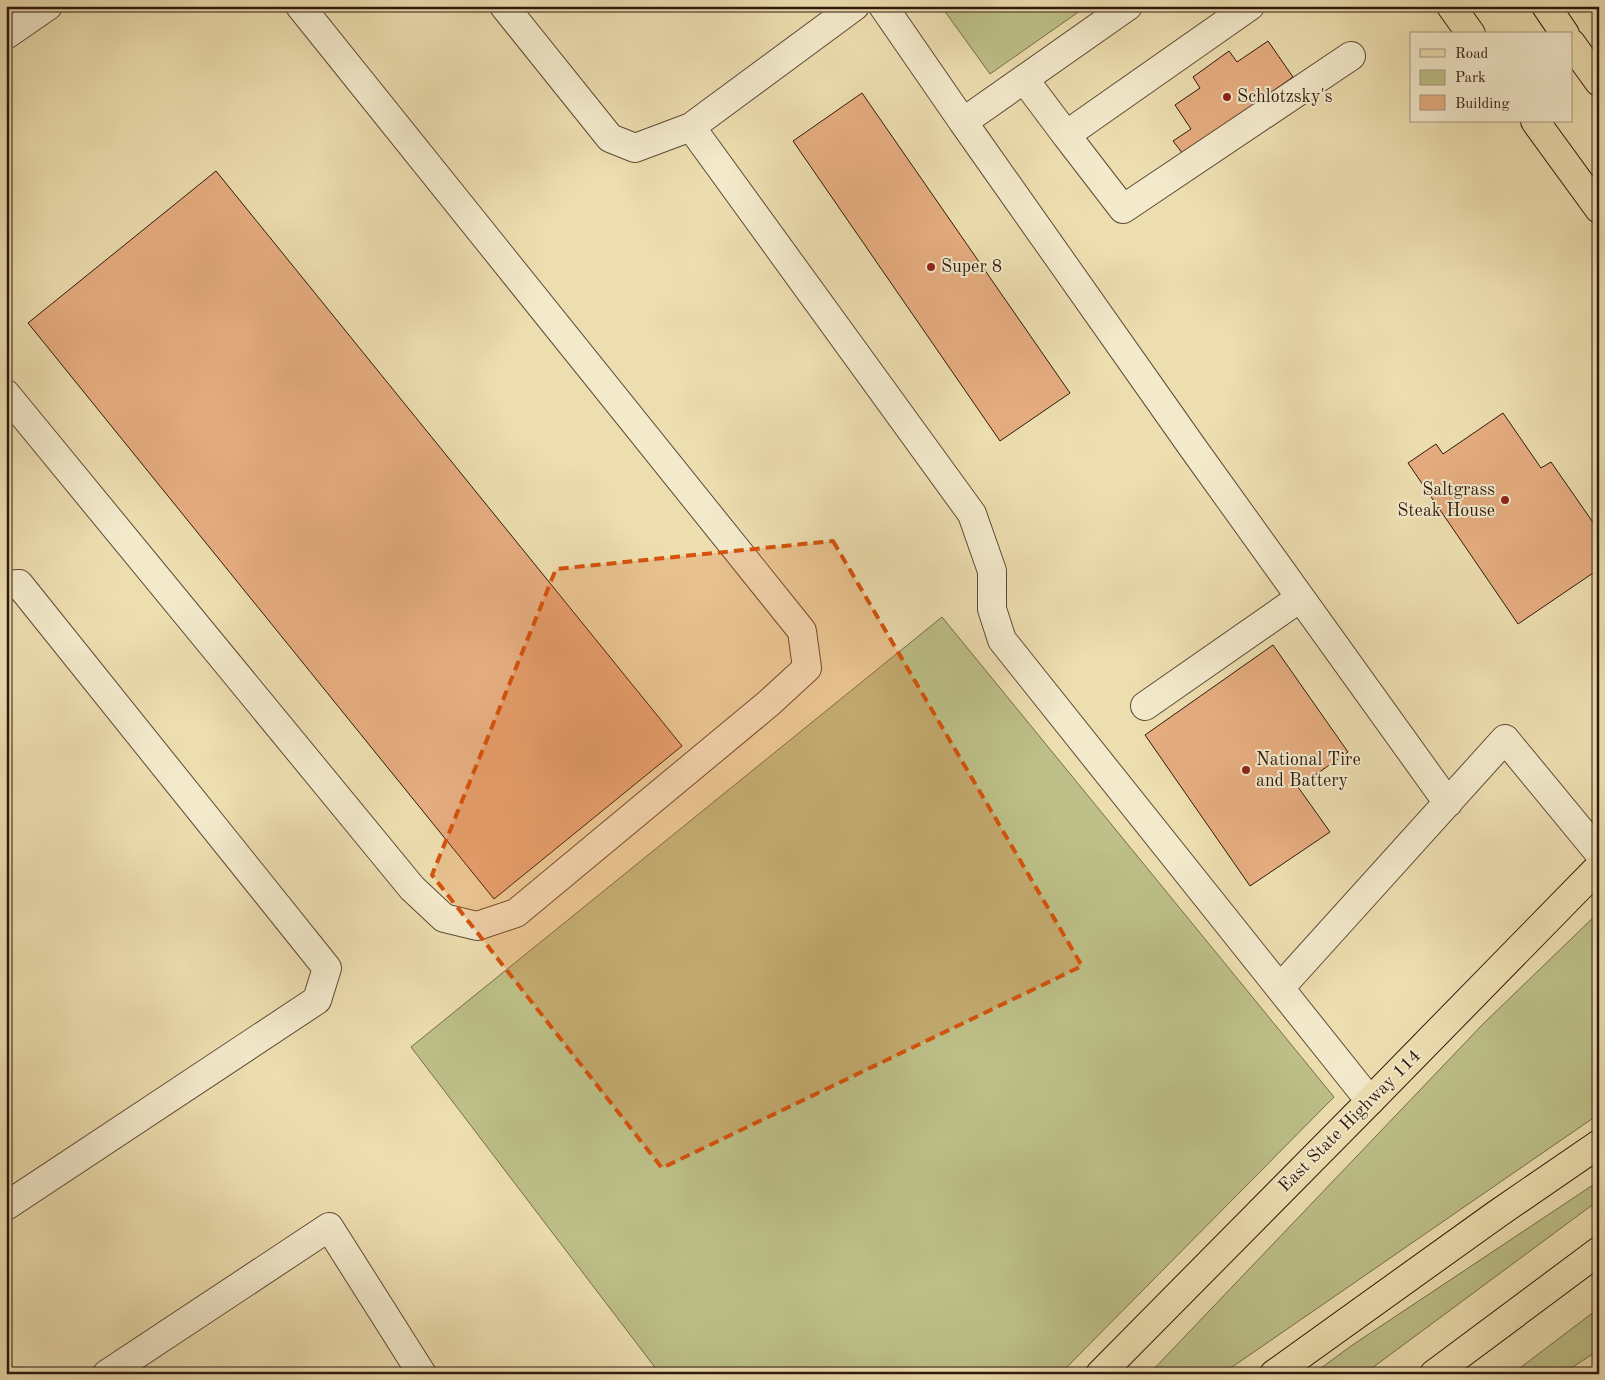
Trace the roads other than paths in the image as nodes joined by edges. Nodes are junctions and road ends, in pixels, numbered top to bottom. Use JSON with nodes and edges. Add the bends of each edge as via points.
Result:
{"nodes":[{"id":1,"x":48,"y":6,"type":"edge"},
{"id":2,"x":300,"y":6,"type":"edge"},
{"id":3,"x":504,"y":6,"type":"edge"},
{"id":4,"x":854,"y":6,"type":"edge"},
{"id":5,"x":883,"y":6,"type":"edge"},
{"id":6,"x":1128,"y":6,"type":"edge"},
{"id":7,"x":1250,"y":6,"type":"edge"},
{"id":8,"x":1451,"y":6,"type":"edge"},
{"id":9,"x":1546,"y":6,"type":"edge"},
{"id":10,"x":1470,"y":32,"type":"edge"},
{"id":11,"x":1564,"y":32,"type":"edge"},
{"id":12,"x":6,"y":35,"type":"edge"},
{"id":13,"x":1572,"y":44,"type":"edge"},
{"id":14,"x":1351,"y":56,"type":"dead end"},
{"id":15,"x":1024,"y":79,"type":"junction"},
{"id":16,"x":1599,"y":82,"type":"edge"},
{"id":17,"x":963,"y":122,"type":"junction"},
{"id":18,"x":1535,"y":122,"type":"edge"},
{"id":19,"x":690,"y":127,"type":"junction"},
{"id":20,"x":1066,"y":135,"type":"junction"},
{"id":21,"x":1586,"y":174,"type":"edge"},
{"id":22,"x":1599,"y":209,"type":"edge"},
{"id":23,"x":6,"y":394,"type":"edge"},
{"id":24,"x":6,"y":585,"type":"edge"},
{"id":25,"x":1300,"y":598,"type":"junction"},
{"id":26,"x":1145,"y":706,"type":"dead end"},
{"id":27,"x":1448,"y":803,"type":"junction"},
{"id":28,"x":1599,"y":853,"type":"edge"},
{"id":29,"x":1599,"y":867,"type":"edge"},
{"id":30,"x":1280,"y":988,"type":"junction"},
{"id":31,"x":1370,"y":1101,"type":"junction"},
{"id":32,"x":1599,"y":1144,"type":"edge"},
{"id":33,"x":6,"y":1206,"type":"edge"},
{"id":34,"x":1599,"y":1251,"type":"edge"},
{"id":35,"x":107,"y":1374,"type":"edge"},
{"id":36,"x":422,"y":1374,"type":"edge"},
{"id":37,"x":1100,"y":1374,"type":"edge"},
{"id":38,"x":1274,"y":1374,"type":"edge"},
{"id":39,"x":1434,"y":1374,"type":"edge"}],
"edges":[{"from":1,"to":12,"type":"street"},
{"from":2,"to":23,"type":"street","via":[[802,632],[807,668],[516,913],[476,926],[444,918],[412,888]]},
{"from":3,"to":19,"type":"street","via":[[610,138],[635,148]]},
{"from":4,"to":19,"type":"street"},
{"from":5,"to":17,"type":"street"},
{"from":6,"to":15,"type":"street"},
{"from":7,"to":20,"type":"street"},
{"from":8,"to":10,"type":"main road"},
{"from":9,"to":11,"type":"main road"},
{"from":13,"to":16,"type":"main road"},
{"from":14,"to":20,"type":"street","via":[[1123,209]]},
{"from":15,"to":17,"type":"street"},
{"from":15,"to":20,"type":"street"},
{"from":17,"to":25,"type":"street"},
{"from":18,"to":21,"type":"main road"},
{"from":19,"to":30,"type":"street","via":[[972,514],[992,571],[992,609],[1002,640]]},
{"from":21,"to":22,"type":"main road"},
{"from":24,"to":33,"type":"street","via":[[19,584],[328,968],[317,1000]]},
{"from":25,"to":26,"type":"street"},
{"from":25,"to":27,"type":"street"},
{"from":27,"to":28,"type":"street","via":[[1505,739]]},
{"from":27,"to":30,"type":"street"},
{"from":29,"to":31,"type":"main road","name":"East State Highway 114"},
{"from":30,"to":31,"type":"street"},
{"from":31,"to":37,"type":"main road","name":"East State Highway 114"},
{"from":32,"to":38,"type":"main road"},
{"from":34,"to":39,"type":"main road"},
{"from":35,"to":36,"type":"street","via":[[329,1226]]}]}
